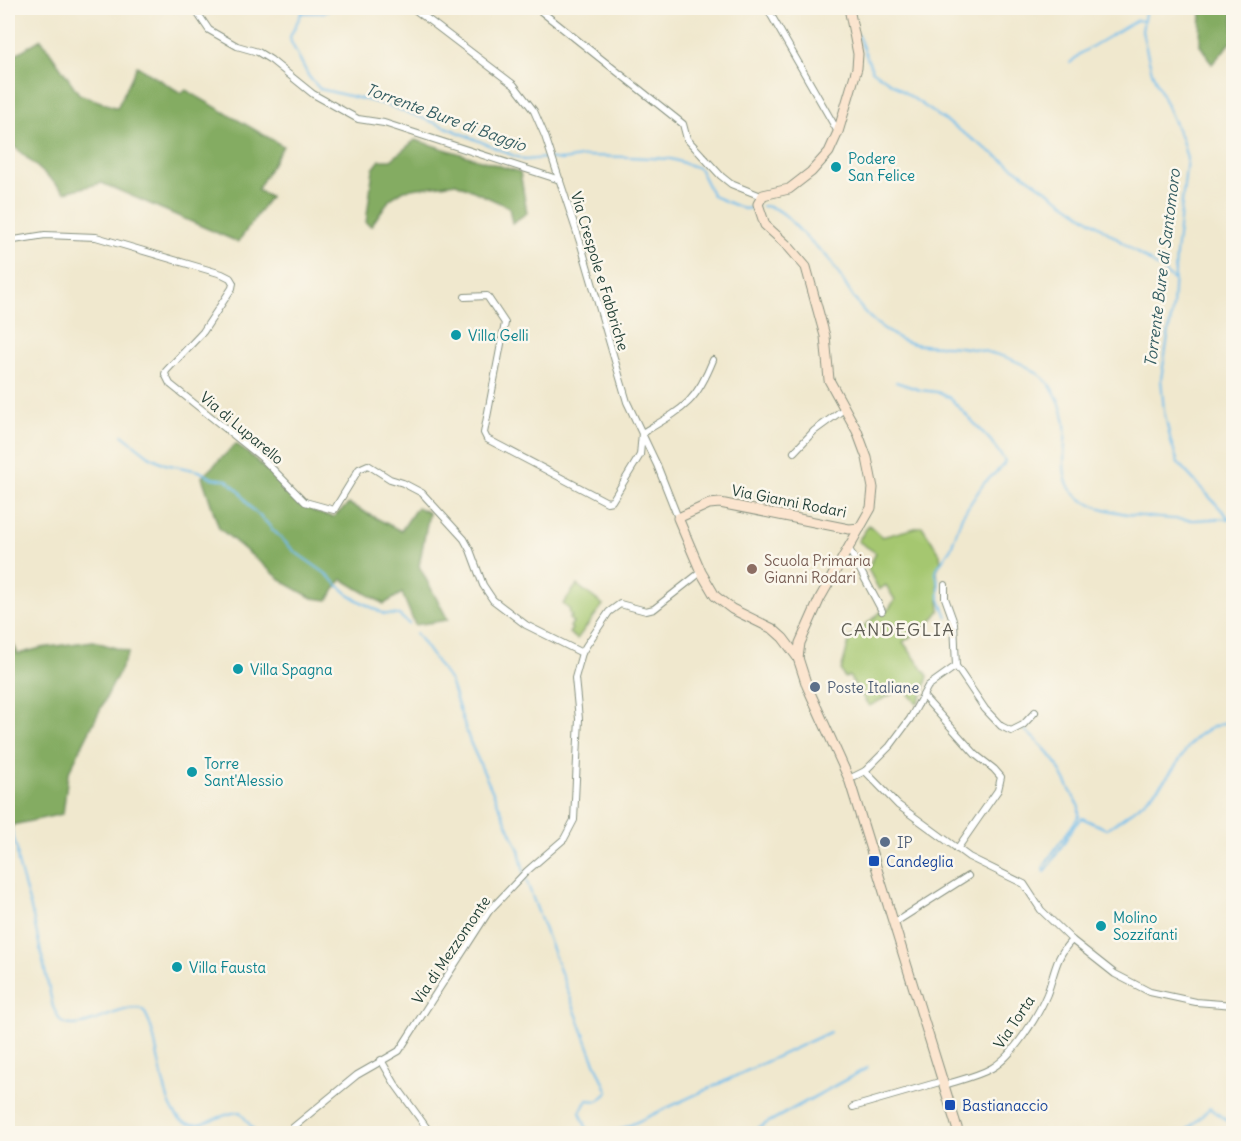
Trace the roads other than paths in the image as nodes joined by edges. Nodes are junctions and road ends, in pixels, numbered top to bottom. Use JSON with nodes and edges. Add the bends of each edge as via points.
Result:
{"nodes":[{"id":1,"x":194,"y":8,"type":"edge"},
{"id":2,"x":413,"y":8,"type":"edge"},
{"id":3,"x":537,"y":8,"type":"edge"},
{"id":4,"x":767,"y":8,"type":"edge"},
{"id":5,"x":852,"y":9,"type":"edge"},
{"id":6,"x":838,"y":132,"type":"junction"},
{"id":7,"x":560,"y":180,"type":"junction"},
{"id":8,"x":760,"y":205,"type":"junction"},
{"id":9,"x":8,"y":241,"type":"edge"},
{"id":10,"x":465,"y":297,"type":"dead end"},
{"id":11,"x":713,"y":360,"type":"dead end"},
{"id":12,"x":844,"y":409,"type":"junction"},
{"id":13,"x":642,"y":434,"type":"junction"},
{"id":14,"x":794,"y":452,"type":"dead end"},
{"id":15,"x":678,"y":518,"type":"junction"},
{"id":16,"x":860,"y":528,"type":"junction"},
{"id":17,"x":849,"y":529,"type":"junction"},
{"id":18,"x":850,"y":543,"type":"junction"},
{"id":19,"x":701,"y":572,"type":"junction"},
{"id":20,"x":945,"y":585,"type":"dead end"},
{"id":21,"x":882,"y":610,"type":"dead end"},
{"id":22,"x":582,"y":653,"type":"junction"},
{"id":23,"x":798,"y":658,"type":"junction"},
{"id":24,"x":956,"y":666,"type":"junction"},
{"id":25,"x":923,"y":696,"type":"junction"},
{"id":26,"x":1035,"y":712,"type":"dead end"},
{"id":27,"x":865,"y":771,"type":"junction"},
{"id":28,"x":849,"y":778,"type":"junction"},
{"id":29,"x":957,"y":849,"type":"junction"},
{"id":30,"x":968,"y":876,"type":"dead end"},
{"id":31,"x":894,"y":923,"type":"junction"},
{"id":32,"x":1072,"y":940,"type":"junction"},
{"id":33,"x":1233,"y":1005,"type":"edge"},
{"id":34,"x":381,"y":1060,"type":"junction"},
{"id":35,"x":944,"y":1083,"type":"junction"},
{"id":36,"x":853,"y":1107,"type":"dead end"},
{"id":37,"x":285,"y":1134,"type":"edge"},
{"id":38,"x":431,"y":1134,"type":"edge"},
{"id":39,"x":958,"y":1134,"type":"edge"}],
"edges":[{"from":1,"to":7,"type":"street","name":"Via Crespole e Fabbriche","via":[[209,30],[237,46],[258,52],[313,94],[358,119],[384,123]]},
{"from":2,"to":7,"type":"street","via":[[521,92],[534,111]]},
{"from":3,"to":8,"type":"street","via":[[683,124],[687,138],[721,177]]},
{"from":4,"to":6,"type":"street"},
{"from":5,"to":6,"type":"main road","via":[[857,68]]},
{"from":6,"to":8,"type":"main road","via":[[829,152],[811,172]]},
{"from":7,"to":13,"type":"street","name":"Via Crespole e Fabbriche","via":[[627,402]]},
{"from":8,"to":12,"type":"main road","via":[[767,228],[806,267],[825,336],[829,380]]},
{"from":9,"to":22,"type":"street","name":"Via di Luparello","via":[[45,235],[96,237],[230,278],[233,286],[212,320],[166,371],[170,384],[261,457],[305,502],[334,510],[359,469],[368,465],[415,488],[464,539],[483,585],[494,600],[526,625]]},
{"from":10,"to":13,"type":"street","via":[[487,296],[505,323],[484,433],[487,439],[607,502],[612,501],[636,463]]},
{"from":11,"to":13,"type":"street","via":[[692,401]]},
{"from":12,"to":14,"type":"street"},
{"from":12,"to":16,"type":"main road","via":[[867,458],[873,488],[871,508]]},
{"from":13,"to":15,"type":"street","name":"Via Crespole e Fabbriche"},
{"from":15,"to":17,"type":"main road","name":"Via Gianni Rodari","via":[[720,502]]},
{"from":15,"to":19,"type":"main road"},
{"from":16,"to":17,"type":"main road","name":"Via Gianni Rodari"},
{"from":16,"to":18,"type":"main road"},
{"from":17,"to":18,"type":"main road"},
{"from":18,"to":21,"type":"street"},
{"from":18,"to":23,"type":"main road","via":[[806,628]]},
{"from":19,"to":22,"type":"street","name":"Via di Mezzomonte","via":[[654,609],[646,611],[624,604],[614,607]]},
{"from":19,"to":23,"type":"main road","via":[[718,599],[773,629]]},
{"from":20,"to":24,"type":"street","via":[[954,623]]},
{"from":22,"to":34,"type":"street","name":"Via di Mezzomonte","via":[[574,690],[579,719],[572,826],[559,844],[489,911],[399,1051]]},
{"from":23,"to":28,"type":"main road"},
{"from":24,"to":25,"type":"street","via":[[933,681]]},
{"from":24,"to":26,"type":"street","via":[[985,709],[1005,728],[1014,731]]},
{"from":25,"to":27,"type":"street","via":[[902,732]]},
{"from":25,"to":29,"type":"street","via":[[1001,777],[998,790]]},
{"from":27,"to":28,"type":"street"},
{"from":27,"to":29,"type":"street","via":[[898,805]]},
{"from":28,"to":31,"type":"main road"},
{"from":29,"to":32,"type":"street","via":[[1024,884],[1041,910]]},
{"from":30,"to":31,"type":"street"},
{"from":31,"to":35,"type":"main road"},
{"from":32,"to":33,"type":"street","via":[[1103,966],[1143,990]]},
{"from":32,"to":35,"type":"street","name":"Via Torta","via":[[1058,957],[1042,1005],[1009,1054],[986,1071]]},
{"from":34,"to":37,"type":"street","name":"Via di Mezzomonte"},
{"from":34,"to":38,"type":"street"},
{"from":35,"to":36,"type":"street","name":"Via Torta"},
{"from":35,"to":39,"type":"main road"}]}
